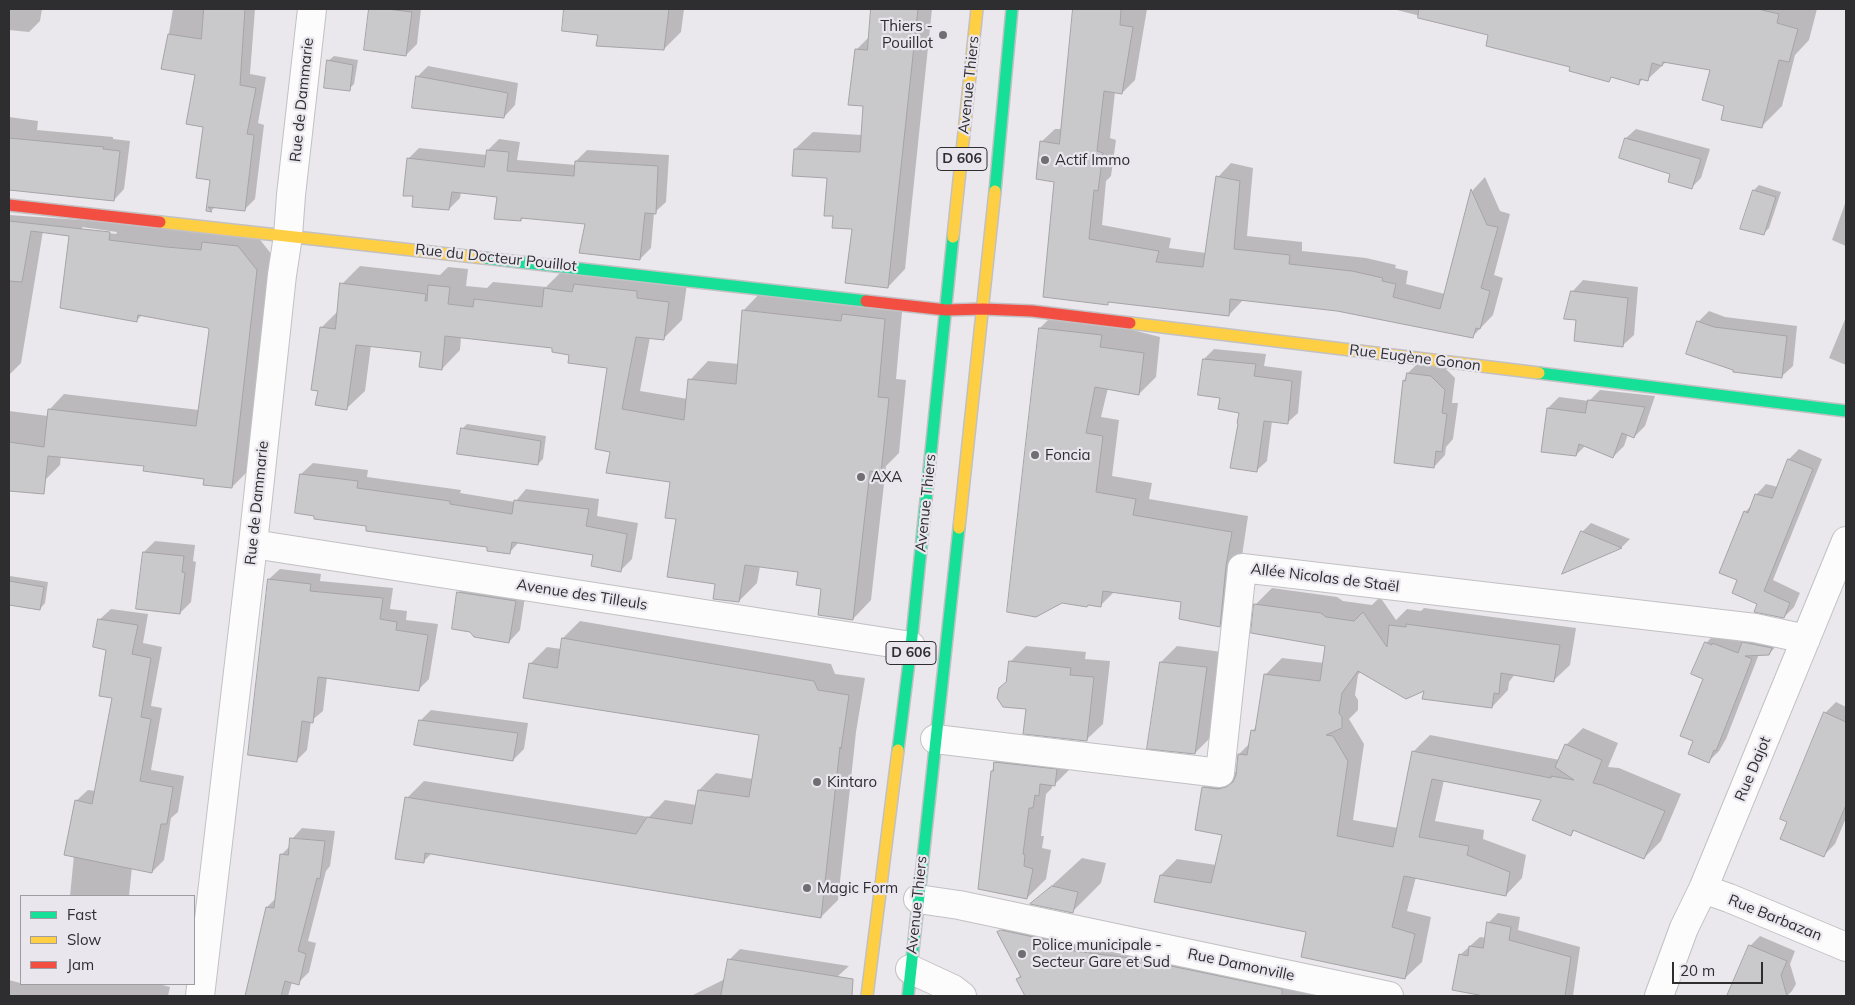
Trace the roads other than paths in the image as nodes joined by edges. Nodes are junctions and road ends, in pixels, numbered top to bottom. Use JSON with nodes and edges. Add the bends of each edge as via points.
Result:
{"nodes":[{"id":1,"x":312,"y":9,"type":"edge"},
{"id":2,"x":977,"y":9,"type":"edge"},
{"id":3,"x":1012,"y":9,"type":"edge"},
{"id":4,"x":9,"y":205,"type":"edge"},
{"id":5,"x":288,"y":236,"type":"junction"},
{"id":6,"x":983,"y":309,"type":"junction"},
{"id":7,"x":946,"y":310,"type":"junction"},
{"id":8,"x":1846,"y":411,"type":"edge"},
{"id":9,"x":1846,"y":541,"type":"edge"},
{"id":10,"x":253,"y":544,"type":"junction"},
{"id":11,"x":1806,"y":639,"type":"junction"},
{"id":12,"x":912,"y":646,"type":"junction"},
{"id":13,"x":935,"y":738,"type":"junction"},
{"id":14,"x":1702,"y":890,"type":"junction"},
{"id":15,"x":918,"y":899,"type":"junction"},
{"id":16,"x":1846,"y":947,"type":"edge"},
{"id":17,"x":910,"y":969,"type":"junction"},
{"id":18,"x":200,"y":996,"type":"edge"},
{"id":19,"x":867,"y":996,"type":"edge"},
{"id":20,"x":908,"y":996,"type":"edge"},
{"id":21,"x":962,"y":996,"type":"edge"},
{"id":22,"x":1389,"y":996,"type":"edge"},
{"id":23,"x":1659,"y":996,"type":"edge"}],
"edges":[{"from":1,"to":5,"type":"street","name":"Rue de Dammarie"},
{"from":2,"to":7,"type":"main road","name":"Avenue Thiers","number":"D 606"},
{"from":3,"to":6,"type":"main road","name":"Avenue Thiers","number":"D 606"},
{"from":4,"to":5,"type":"main road","name":"Rue du Docteur Pouillot"},
{"from":5,"to":7,"type":"main road","name":"Rue du Docteur Pouillot"},
{"from":5,"to":10,"type":"street","name":"Rue de Dammarie"},
{"from":6,"to":7,"type":"main road","name":"Rue du Docteur Pouillot"},
{"from":6,"to":8,"type":"main road","name":"Rue Eugène Gonon","via":[[1042,312]]},
{"from":6,"to":13,"type":"main road","name":"Avenue Thiers","number":"D 606"},
{"from":7,"to":12,"type":"main road","name":"Avenue Thiers","number":"D 606"},
{"from":9,"to":11,"type":"street","name":"Rue Dajot"},
{"from":10,"to":12,"type":"street","name":"Avenue des Tilleuls"},
{"from":10,"to":18,"type":"street","name":"Rue de Dammarie"},
{"from":11,"to":13,"type":"street","name":"Allée Nicolas de Staël","via":[[1755,628],[1242,568],[1220,773]]},
{"from":11,"to":14,"type":"street","name":"Rue Dajot"},
{"from":12,"to":19,"type":"main road","name":"Avenue Thiers","number":"D 606"},
{"from":13,"to":15,"type":"main road","name":"Avenue Thiers","number":"D 606"},
{"from":14,"to":16,"type":"street","name":"Rue Barbazan"},
{"from":14,"to":23,"type":"street","name":"Rue Dajot"},
{"from":15,"to":17,"type":"main road","name":"Avenue Thiers","number":"D 606"},
{"from":15,"to":22,"type":"street","name":"Rue Damonville"},
{"from":17,"to":20,"type":"main road","name":"Avenue Thiers","number":"D 606"},
{"from":17,"to":21,"type":"street"}]}
